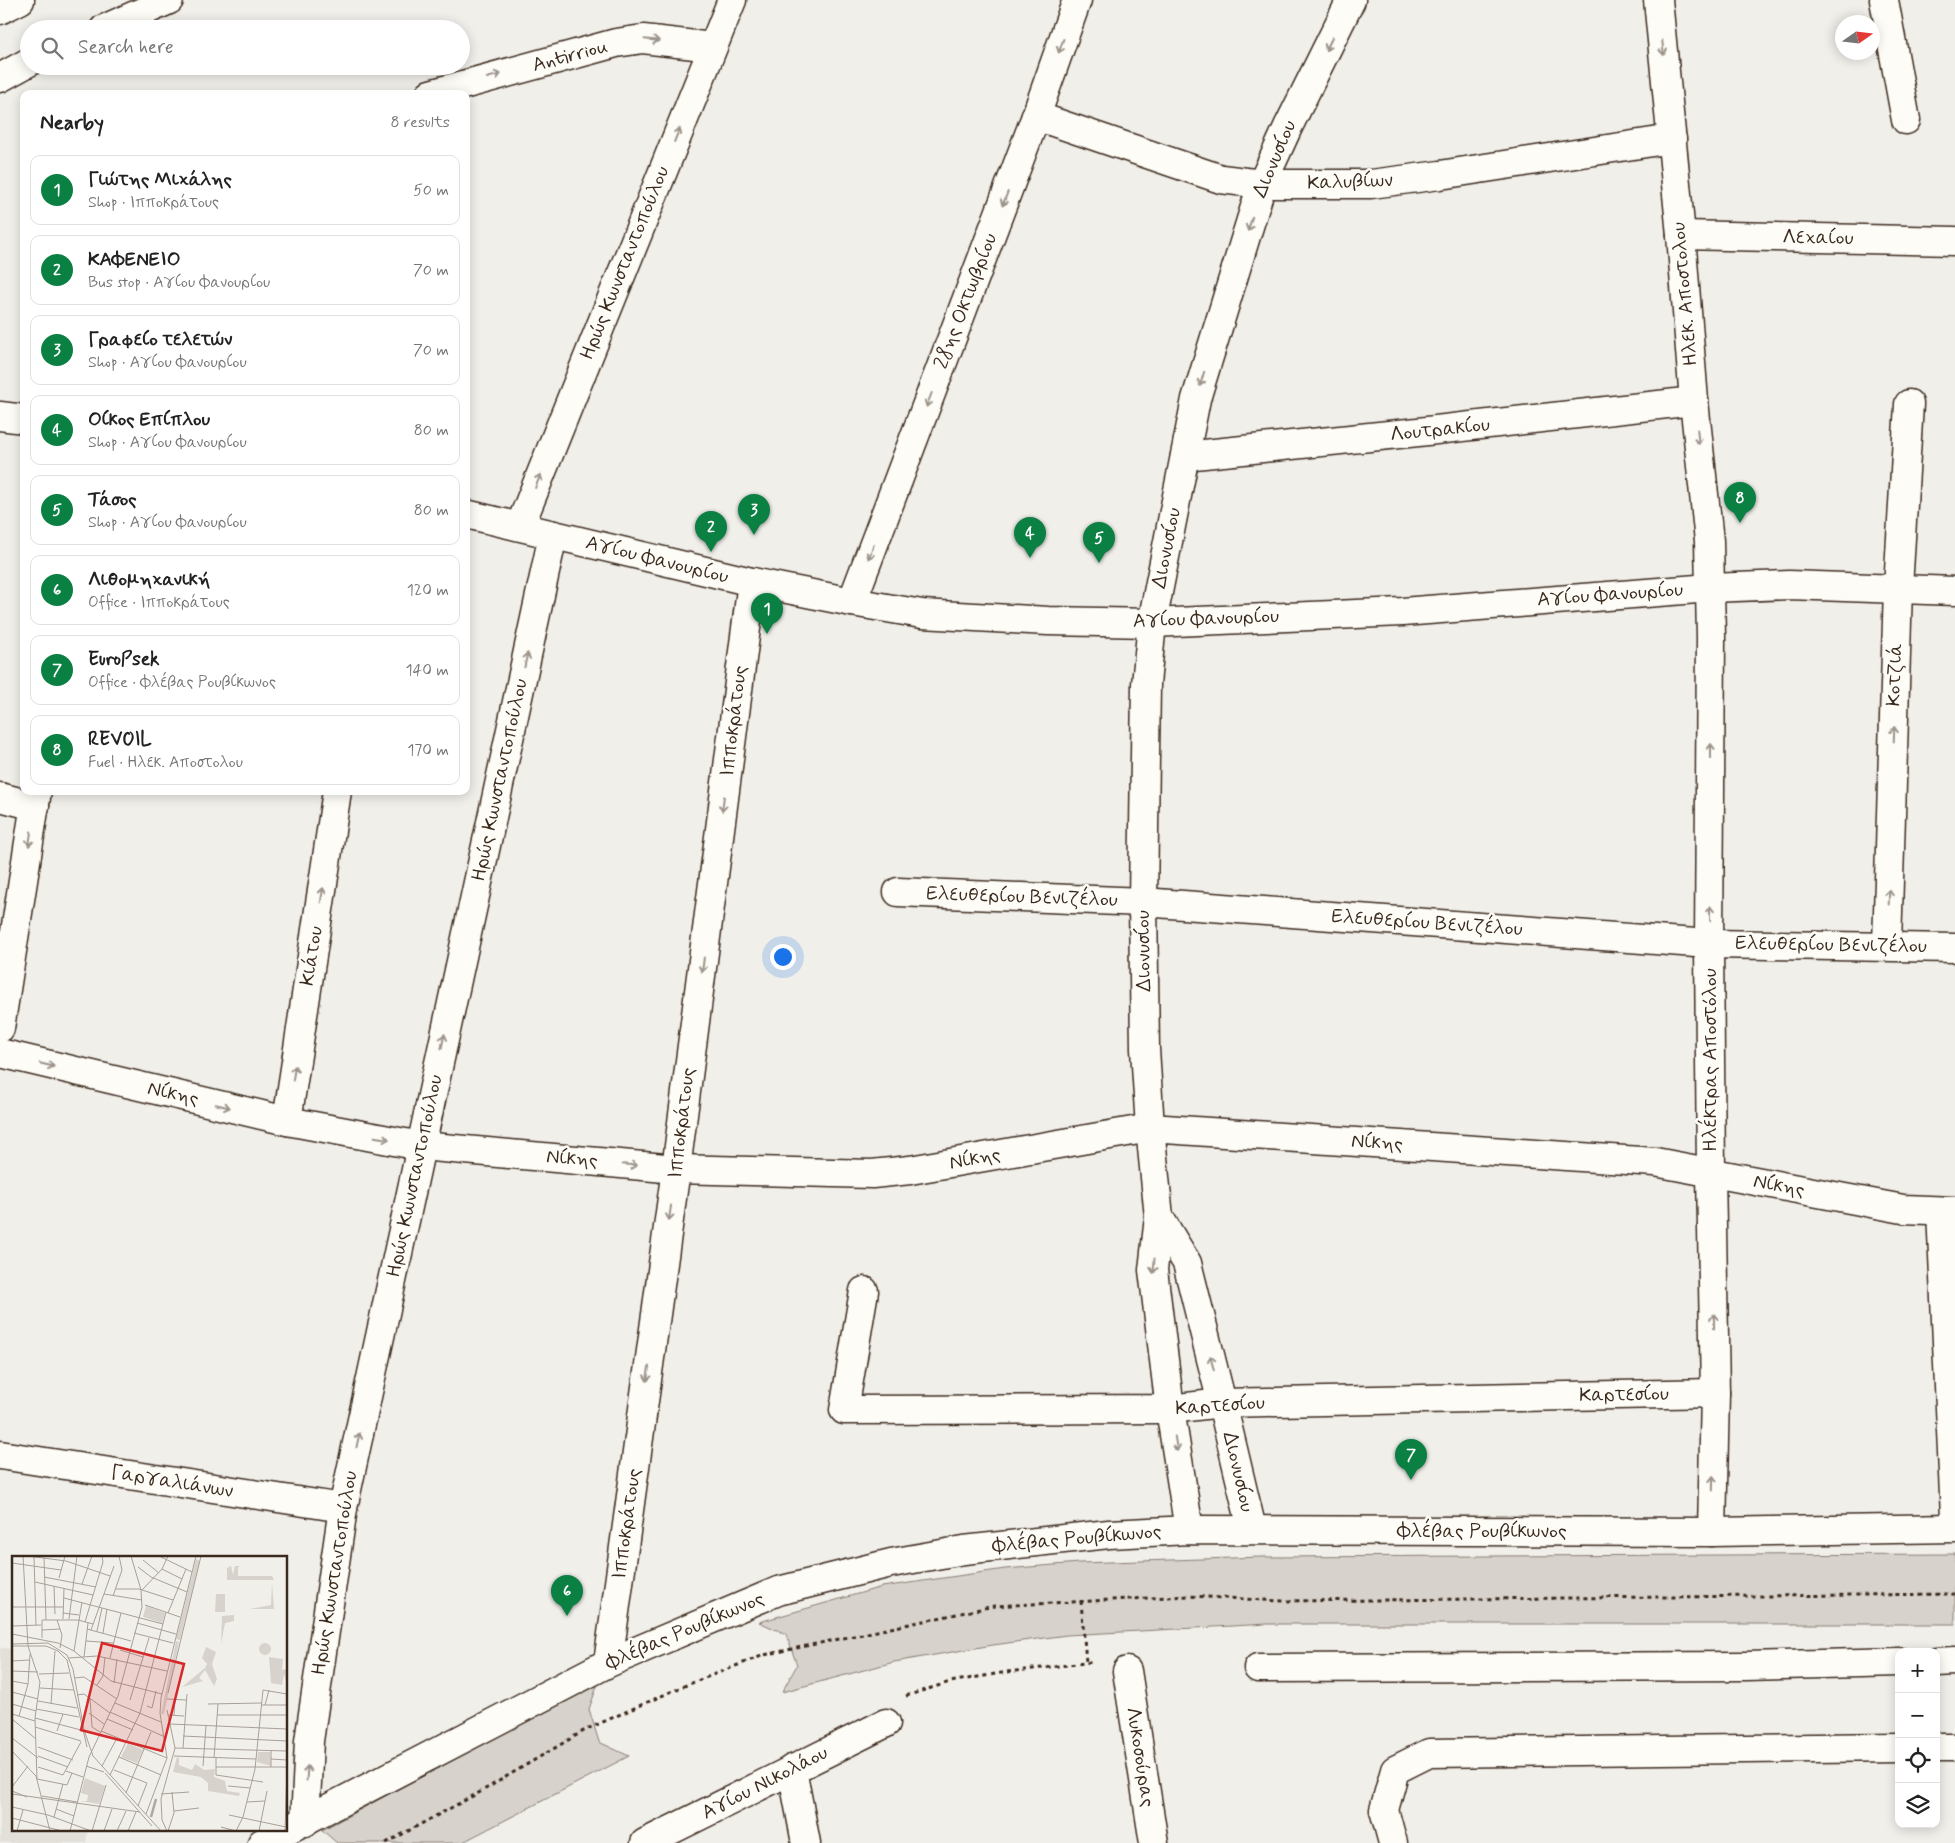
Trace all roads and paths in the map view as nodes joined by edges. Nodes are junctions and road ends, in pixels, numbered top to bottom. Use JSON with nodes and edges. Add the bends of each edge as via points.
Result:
{"nodes":[{"id":1,"x":169,"y":0,"type":"edge"},
{"id":2,"x":732,"y":0,"type":"edge"},
{"id":3,"x":1077,"y":0,"type":"edge"},
{"id":4,"x":1351,"y":0,"type":"edge"},
{"id":5,"x":1658,"y":0,"type":"edge"},
{"id":6,"x":1884,"y":0,"type":"edge"},
{"id":7,"x":124,"y":20,"type":"edge"},
{"id":8,"x":712,"y":47,"type":"junction"},
{"id":9,"x":20,"y":67,"type":"edge"},
{"id":10,"x":0,"y":78,"type":"edge"},
{"id":11,"x":445,"y":90,"type":"edge"},
{"id":12,"x":1036,"y":116,"type":"junction"},
{"id":13,"x":1906,"y":120,"type":"dead end"},
{"id":14,"x":1672,"y":139,"type":"junction"},
{"id":15,"x":1262,"y":184,"type":"junction"},
{"id":16,"x":1681,"y":235,"type":"junction"},
{"id":17,"x":1955,"y":241,"type":"edge"},
{"id":18,"x":1694,"y":401,"type":"junction"},
{"id":19,"x":1908,"y":404,"type":"dead end"},
{"id":20,"x":0,"y":416,"type":"edge"},
{"id":21,"x":20,"y":418,"type":"edge"},
{"id":22,"x":1185,"y":456,"type":"junction"},
{"id":23,"x":470,"y":515,"type":"edge"},
{"id":24,"x":520,"y":526,"type":"junction"},
{"id":25,"x":553,"y":535,"type":"junction"},
{"id":26,"x":752,"y":582,"type":"junction"},
{"id":27,"x":1710,"y":588,"type":"junction"},
{"id":28,"x":1898,"y":588,"type":"junction"},
{"id":29,"x":1955,"y":591,"type":"edge"},
{"id":30,"x":852,"y":602,"type":"junction"},
{"id":31,"x":1152,"y":623,"type":"junction"},
{"id":32,"x":337,"y":795,"type":"edge"},
{"id":33,"x":0,"y":797,"type":"edge"},
{"id":34,"x":36,"y":798,"type":"edge"},
{"id":35,"x":898,"y":892,"type":"dead end"},
{"id":36,"x":1144,"y":902,"type":"junction"},
{"id":37,"x":1710,"y":944,"type":"junction"},
{"id":38,"x":1887,"y":945,"type":"junction"},
{"id":39,"x":1955,"y":948,"type":"edge"},
{"id":40,"x":0,"y":1028,"type":"edge"},
{"id":41,"x":0,"y":1053,"type":"edge"},
{"id":42,"x":287,"y":1121,"type":"junction"},
{"id":43,"x":1150,"y":1128,"type":"junction"},
{"id":44,"x":421,"y":1146,"type":"junction"},
{"id":45,"x":676,"y":1169,"type":"junction"},
{"id":46,"x":1711,"y":1173,"type":"junction"},
{"id":47,"x":1948,"y":1211,"type":"edge"},
{"id":48,"x":1160,"y":1217,"type":"junction"},
{"id":49,"x":864,"y":1291,"type":"dead end"},
{"id":50,"x":1715,"y":1393,"type":"junction"},
{"id":51,"x":1222,"y":1403,"type":"junction"},
{"id":52,"x":1170,"y":1409,"type":"junction"},
{"id":53,"x":0,"y":1456,"type":"edge"},
{"id":54,"x":344,"y":1508,"type":"junction"},
{"id":55,"x":1955,"y":1517,"type":"edge"},
{"id":56,"x":1955,"y":1528,"type":"edge"},
{"id":57,"x":1252,"y":1529,"type":"junction"},
{"id":58,"x":1189,"y":1530,"type":"junction"},
{"id":59,"x":1712,"y":1532,"type":"junction"},
{"id":60,"x":1955,"y":1594,"type":"edge"},
{"id":61,"x":1081,"y":1601,"type":"junction"},
{"id":62,"x":1955,"y":1661,"type":"edge"},
{"id":63,"x":1895,"y":1662,"type":"edge"},
{"id":64,"x":1940,"y":1662,"type":"edge"},
{"id":65,"x":608,"y":1663,"type":"junction"},
{"id":66,"x":1258,"y":1668,"type":"dead end"},
{"id":67,"x":1127,"y":1671,"type":"dead end"},
{"id":68,"x":886,"y":1723,"type":"joint"},
{"id":69,"x":1895,"y":1747,"type":"edge"},
{"id":70,"x":1940,"y":1747,"type":"edge"},
{"id":71,"x":1955,"y":1747,"type":"edge"},
{"id":72,"x":792,"y":1769,"type":"junction"},
{"id":73,"x":305,"y":1822,"type":"junction"},
{"id":74,"x":262,"y":1843,"type":"edge"},
{"id":75,"x":386,"y":1843,"type":"edge"},
{"id":76,"x":645,"y":1843,"type":"edge"},
{"id":77,"x":806,"y":1843,"type":"edge"},
{"id":78,"x":1154,"y":1843,"type":"edge"},
{"id":79,"x":1393,"y":1843,"type":"edge"}],
"edges":[{"from":1,"to":7,"type":"street"},
{"from":2,"to":8,"type":"street","name":"Ηρώς Κωνσταντοπούλου"},
{"from":3,"to":12,"type":"street","name":"28ης Οκτωβρίου","one_way":true},
{"from":4,"to":15,"type":"street","name":"Διονυσίου","one_way":true},
{"from":5,"to":14,"type":"street","name":"Ηλεκ. Αποστολου","one_way":true},
{"from":6,"to":13,"type":"street"},
{"from":11,"to":8,"type":"street","name":"Antirriou","one_way":true,"via":[[616,43],[643,39]]},
{"from":24,"to":8,"type":"street","name":"Ηρώς Κωνσταντοπούλου","one_way":true},
{"from":9,"to":10,"type":"street"},
{"from":12,"to":15,"type":"street","name":"Καλυβίων","via":[[1221,179]]},
{"from":12,"to":30,"type":"street","name":"28ης Οκτωβρίου","one_way":true},
{"from":14,"to":15,"type":"street","name":"Καλυβίων","via":[[1371,184]]},
{"from":14,"to":16,"type":"street","name":"Ηλεκ. Αποστολου"},
{"from":15,"to":22,"type":"street","name":"Διονυσίου","one_way":true,"via":[[1196,399]]},
{"from":16,"to":17,"type":"street","name":"Λεχαίου"},
{"from":16,"to":18,"type":"street","name":"Ηλεκ. Αποστολου"},
{"from":18,"to":22,"type":"street","name":"Λουτρακίου"},
{"from":18,"to":27,"type":"street","name":"Ηλεκ. Αποστολου","one_way":true,"via":[[1709,541]]},
{"from":19,"to":28,"type":"street","name":"Κοτζιά"},
{"from":20,"to":21,"type":"street"},
{"from":22,"to":31,"type":"street","name":"Διονυσίου"},
{"from":23,"to":24,"type":"street","name":"Αγίου Φανουρίου"},
{"from":24,"to":25,"type":"street","name":"Αγίου Φανουρίου"},
{"from":25,"to":26,"type":"street","name":"Αγίου Φανουρίου"},
{"from":44,"to":25,"type":"street","name":"Ηρώς Κωνσταντοπούλου","one_way":true},
{"from":26,"to":30,"type":"street","name":"Αγίου Φανουρίου"},
{"from":26,"to":45,"type":"street","name":"Ιπποκράτους","one_way":true},
{"from":27,"to":28,"type":"street","name":"Αγίου Φανουρίου"},
{"from":27,"to":31,"type":"street","name":"Αγίου Φανουρίου","via":[[1402,612]]},
{"from":37,"to":27,"type":"street","name":"Ηλέκτρας Αποστόλου","one_way":true},
{"from":28,"to":29,"type":"street","name":"Αγίου Φανουρίου"},
{"from":38,"to":28,"type":"street","name":"Κοτζιά","one_way":true},
{"from":30,"to":31,"type":"street","name":"Αγίου Φανουρίου","via":[[922,614]]},
{"from":31,"to":36,"type":"street","name":"Διονυσίου","via":[[1146,684]]},
{"from":42,"to":32,"type":"street","name":"Κιάτου","one_way":true},
{"from":33,"to":34,"type":"street"},
{"from":34,"to":40,"type":"street","one_way":true},
{"from":35,"to":36,"type":"street","name":"Ελευθερίου Βενιζέλου"},
{"from":36,"to":37,"type":"street","name":"Ελευθερίου Βενιζέλου"},
{"from":36,"to":43,"type":"street","name":"Διονυσίου","via":[[1145,1049]]},
{"from":37,"to":38,"type":"street","name":"Ελευθερίου Βενιζέλου"},
{"from":37,"to":46,"type":"street","name":"Ηλέκτρας Αποστόλου"},
{"from":38,"to":39,"type":"street","name":"Ελευθερίου Βενιζέλου"},
{"from":41,"to":42,"type":"street","name":"Νίκης","one_way":true},
{"from":42,"to":44,"type":"street","name":"Νίκης","one_way":true},
{"from":43,"to":45,"type":"street","name":"Νίκης","via":[[872,1174]]},
{"from":43,"to":46,"type":"street","name":"Νίκης","via":[[1655,1162]]},
{"from":43,"to":48,"type":"street","name":"Διονυσίου"},
{"from":44,"to":45,"type":"street","name":"Νίκης","one_way":true},
{"from":54,"to":44,"type":"street","name":"Ηρώς Κωνσταντοπούλου","one_way":true},
{"from":45,"to":65,"type":"street","name":"Ιπποκράτους","one_way":true},
{"from":46,"to":47,"type":"street","name":"Νίκης","via":[[1903,1209]]},
{"from":50,"to":46,"type":"street","name":"Ηλέκτρας Αποστόλου","one_way":true},
{"from":47,"to":55,"type":"street"},
{"from":51,"to":48,"type":"street","name":"Διονυσίου","one_way":true,"via":[[1187,1263]]},
{"from":48,"to":52,"type":"street","name":"Διονυσίου","one_way":true,"via":[[1153,1270]]},
{"from":49,"to":52,"type":"street","name":"Καρτεσίου","via":[[844,1410]]},
{"from":50,"to":51,"type":"street","name":"Καρτεσίου"},
{"from":59,"to":50,"type":"street","name":"Ηλέκτρας Αποστόλου","one_way":true},
{"from":51,"to":52,"type":"street","name":"Καρτεσίου"},
{"from":51,"to":57,"type":"street","name":"Διονυσίου"},
{"from":52,"to":58,"type":"street","name":"Διονυσίου","one_way":true},
{"from":53,"to":54,"type":"street","name":"Γαργαλιάνων"},
{"from":73,"to":54,"type":"street","name":"Ηρώς Κωνσταντοπούλου","one_way":true,"via":[[309,1742]]},
{"from":56,"to":59,"type":"street","name":"Φλέβας Ρουβίκωνος"},
{"from":57,"to":58,"type":"street","name":"Φλέβας Ρουβίκωνος"},
{"from":57,"to":59,"type":"street","name":"Φλέβας Ρουβίκωνος"},
{"from":58,"to":65,"type":"street","name":"Φλέβας Ρουβίκωνος","via":[[1109,1534],[964,1550],[891,1563],[778,1591]]},
{"from":60,"to":61,"type":"path","via":[[1282,1601],[1188,1596]]},
{"from":61,"to":68,"type":"path","via":[[1086,1662],[950,1682],[893,1700]]},
{"from":61,"to":75,"type":"path","via":[[994,1606],[764,1655],[586,1729]]},
{"from":62,"to":64,"type":"street"},
{"from":63,"to":66,"type":"street","via":[[1746,1666]]},
{"from":65,"to":73,"type":"street","name":"Φλέβας Ρουβίκωνος"},
{"from":67,"to":78,"type":"street","name":"Λυκοσούρας"},
{"from":68,"to":72,"type":"street","name":"Αγίου Νικολάου"},
{"from":69,"to":79,"type":"street","via":[[1429,1753],[1395,1770],[1384,1810]]},
{"from":70,"to":71,"type":"street"},
{"from":72,"to":76,"type":"street","name":"Αγίου Νικολάου"},
{"from":72,"to":77,"type":"street"},
{"from":73,"to":74,"type":"street","name":"Φλέβας Ρουβίκωνος"}]}
